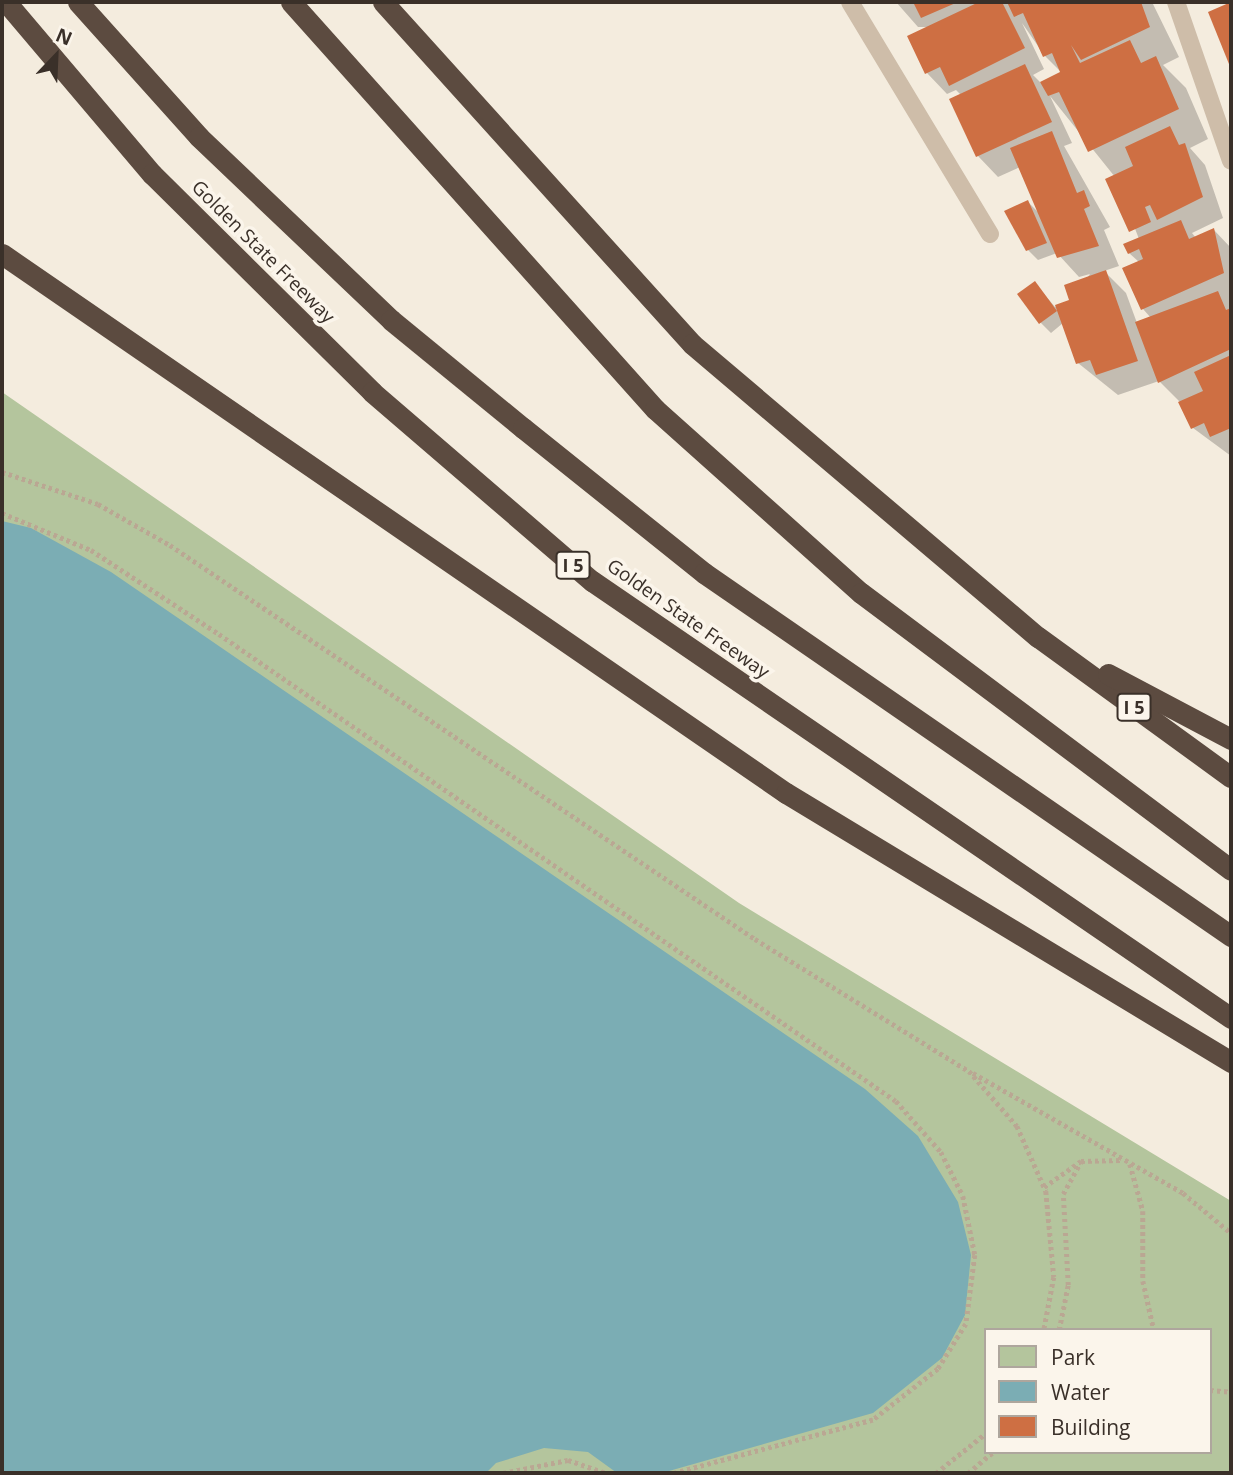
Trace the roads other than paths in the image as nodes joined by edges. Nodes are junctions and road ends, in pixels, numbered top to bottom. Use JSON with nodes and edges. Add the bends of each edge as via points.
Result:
{"nodes":[{"id":1,"x":6,"y":2,"type":"edge"},
{"id":2,"x":78,"y":2,"type":"edge"},
{"id":3,"x":291,"y":2,"type":"edge"},
{"id":4,"x":850,"y":2,"type":"edge"},
{"id":5,"x":1176,"y":2,"type":"edge"},
{"id":6,"x":386,"y":4,"type":"edge"},
{"id":7,"x":1231,"y":161,"type":"edge"},
{"id":8,"x":989,"y":234,"type":"dead end"},
{"id":9,"x":2,"y":254,"type":"edge"},
{"id":10,"x":1038,"y":637,"type":"junction"},
{"id":11,"x":1231,"y":739,"type":"edge"},
{"id":12,"x":1231,"y":777,"type":"edge"},
{"id":13,"x":1231,"y":870,"type":"edge"},
{"id":14,"x":1231,"y":936,"type":"edge"},
{"id":15,"x":1231,"y":1018,"type":"edge"},
{"id":16,"x":1231,"y":1062,"type":"edge"}],
"edges":[{"from":1,"to":15,"type":"highway","name":"Golden State Freeway","number":"I 5","via":[[152,174],[363,383],[592,581]]},
{"from":2,"to":14,"type":"highway","via":[[209,147],[391,320],[513,420],[704,573]]},
{"from":3,"to":13,"type":"highway","via":[[655,410],[861,593]]},
{"from":4,"to":8,"type":"lane"},
{"from":5,"to":7,"type":"lane"},
{"from":6,"to":10,"type":"highway","number":"I 5","via":[[692,344]]},
{"from":9,"to":16,"type":"highway","via":[[786,793]]},
{"from":10,"to":11,"type":"highway"},
{"from":10,"to":12,"type":"highway","number":"I 5"}]}
